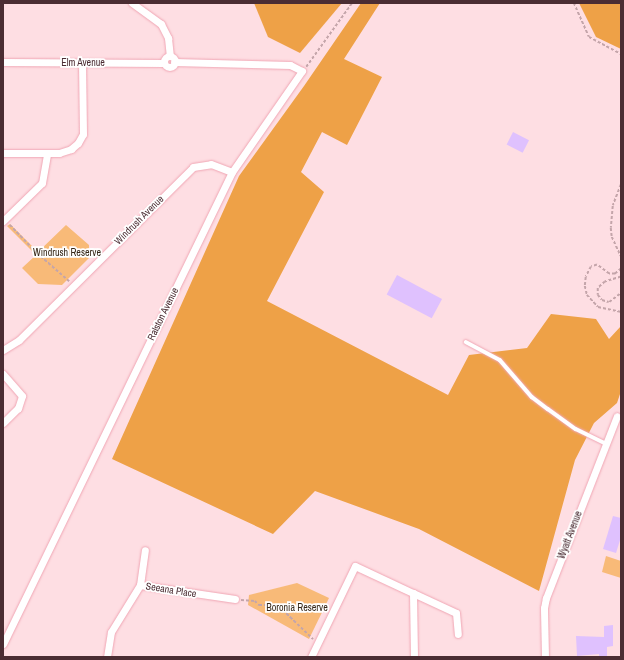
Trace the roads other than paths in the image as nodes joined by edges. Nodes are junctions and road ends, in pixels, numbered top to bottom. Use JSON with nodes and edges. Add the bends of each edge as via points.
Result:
{"nodes":[{"id":1,"x":132,"y":3,"type":"edge"},
{"id":2,"x":172,"y":59,"type":"junction"},
{"id":3,"x":3,"y":62,"type":"edge"},
{"id":4,"x":82,"y":63,"type":"junction"},
{"id":5,"x":3,"y":154,"type":"edge"},
{"id":6,"x":47,"y":154,"type":"junction"},
{"id":7,"x":232,"y":172,"type":"junction"},
{"id":8,"x":4,"y":220,"type":"edge"},
{"id":9,"x":466,"y":342,"type":"dead end"},
{"id":10,"x":3,"y":350,"type":"edge"},
{"id":11,"x":3,"y":374,"type":"edge"},
{"id":12,"x":617,"y":416,"type":"dead end"},
{"id":13,"x":3,"y":423,"type":"edge"},
{"id":14,"x":605,"y":443,"type":"junction"},
{"id":15,"x":145,"y":550,"type":"dead end"},
{"id":16,"x":140,"y":585,"type":"junction"},
{"id":17,"x":413,"y":593,"type":"junction"},
{"id":18,"x":235,"y":599,"type":"road end"},
{"id":19,"x":458,"y":634,"type":"dead end"},
{"id":20,"x":4,"y":639,"type":"edge"},
{"id":21,"x":107,"y":657,"type":"edge"},
{"id":22,"x":311,"y":657,"type":"edge"},
{"id":23,"x":414,"y":657,"type":"edge"},
{"id":24,"x":545,"y":657,"type":"edge"}],
"edges":[{"from":1,"to":2,"type":"street","via":[[161,24],[168,38]]},
{"from":2,"to":4,"type":"street","name":"Elm Avenue","via":[[170,67],[164,63]]},
{"from":2,"to":7,"type":"street","name":"Ralston Avenue","via":[[290,65],[302,71]]},
{"from":3,"to":4,"type":"street","name":"Elm Avenue"},
{"from":4,"to":6,"type":"street","via":[[83,134],[71,149]]},
{"from":5,"to":6,"type":"street"},
{"from":6,"to":8,"type":"street","via":[[42,183]]},
{"from":7,"to":10,"type":"street","name":"Windrush Avenue","via":[[211,164],[193,167],[19,340]]},
{"from":7,"to":20,"type":"street","name":"Ralston Avenue"},
{"from":9,"to":14,"type":"lane","via":[[500,360],[532,396],[548,409],[576,429]]},
{"from":11,"to":13,"type":"street","via":[[22,396],[18,408]]},
{"from":12,"to":14,"type":"street","name":"Wyatt Avenue"},
{"from":14,"to":24,"type":"street","name":"Wyatt Avenue","via":[[546,598]]},
{"from":15,"to":16,"type":"street"},
{"from":16,"to":18,"type":"street","name":"Seeana Place"},
{"from":16,"to":21,"type":"street","name":"Seeana Place","via":[[111,632]]},
{"from":17,"to":19,"type":"street","via":[[456,613]]},
{"from":17,"to":22,"type":"street","via":[[355,566]]},
{"from":17,"to":23,"type":"street"}]}
